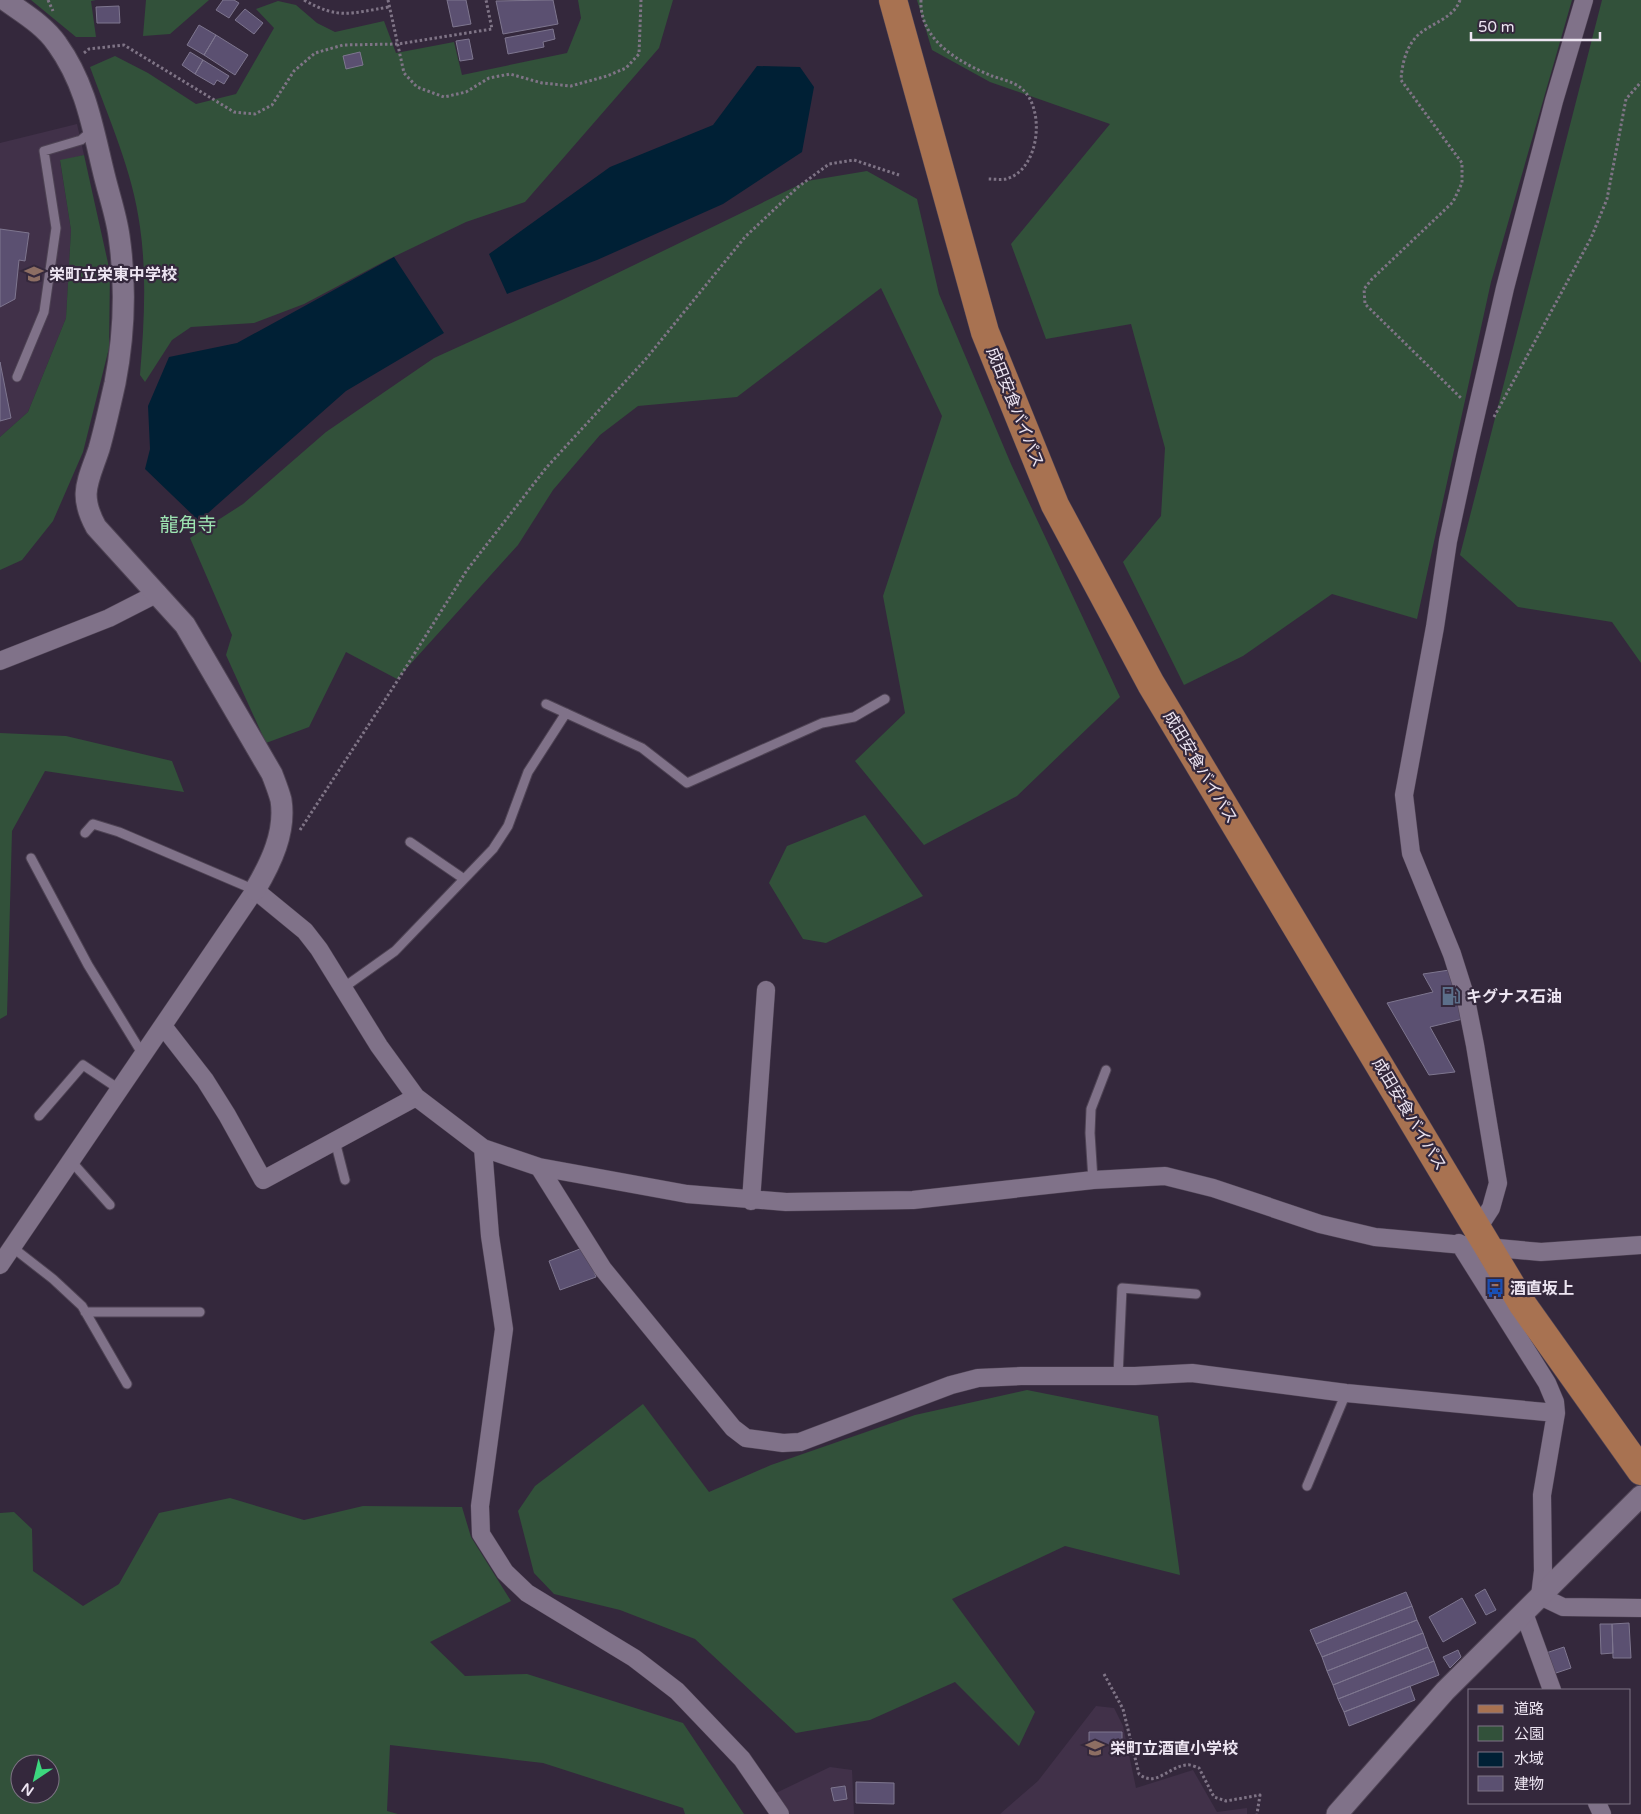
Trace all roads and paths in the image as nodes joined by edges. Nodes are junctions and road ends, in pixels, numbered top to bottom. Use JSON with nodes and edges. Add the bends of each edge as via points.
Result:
{"nodes":[{"id":1,"x":5,"y":0,"type":"edge"},
{"id":2,"x":304,"y":0,"type":"edge"},
{"id":3,"x":388,"y":0,"type":"edge"},
{"id":4,"x":486,"y":0,"type":"edge"},
{"id":5,"x":641,"y":0,"type":"edge"},
{"id":6,"x":893,"y":0,"type":"edge"},
{"id":7,"x":921,"y":0,"type":"edge"},
{"id":8,"x":1460,"y":0,"type":"edge"},
{"id":9,"x":1584,"y":0,"type":"edge"},
{"id":10,"x":389,"y":7,"type":"junction"},
{"id":11,"x":398,"y":44,"type":"junction"},
{"id":12,"x":70,"y":65,"type":"junction"},
{"id":13,"x":1641,"y":82,"type":"edge"},
{"id":14,"x":94,"y":130,"type":"junction"},
{"id":15,"x":899,"y":175,"type":"dead end"},
{"id":16,"x":987,"y":179,"type":"dead end"},
{"id":17,"x":17,"y":377,"type":"dead end"},
{"id":18,"x":1482,"y":418,"type":"junction"},
{"id":19,"x":158,"y":593,"type":"junction"},
{"id":20,"x":0,"y":661,"type":"edge"},
{"id":21,"x":885,"y":699,"type":"dead end"},
{"id":22,"x":546,"y":704,"type":"dead end"},
{"id":23,"x":566,"y":713,"type":"junction"},
{"id":24,"x":299,"y":832,"type":"dead end"},
{"id":25,"x":85,"y":834,"type":"dead end"},
{"id":26,"x":410,"y":842,"type":"dead end"},
{"id":27,"x":31,"y":858,"type":"dead end"},
{"id":28,"x":464,"y":879,"type":"junction"},
{"id":29,"x":255,"y":890,"type":"junction"},
{"id":30,"x":343,"y":988,"type":"junction"},
{"id":31,"x":766,"y":990,"type":"dead end"},
{"id":32,"x":163,"y":1026,"type":"junction"},
{"id":33,"x":143,"y":1055,"type":"junction"},
{"id":34,"x":1106,"y":1070,"type":"dead end"},
{"id":35,"x":120,"y":1090,"type":"junction"},
{"id":36,"x":416,"y":1097,"type":"junction"},
{"id":37,"x":40,"y":1116,"type":"dead end"},
{"id":38,"x":335,"y":1141,"type":"junction"},
{"id":39,"x":483,"y":1148,"type":"junction"},
{"id":40,"x":71,"y":1161,"type":"junction"},
{"id":41,"x":539,"y":1167,"type":"junction"},
{"id":42,"x":345,"y":1180,"type":"dead end"},
{"id":43,"x":1093,"y":1180,"type":"junction"},
{"id":44,"x":751,"y":1200,"type":"junction"},
{"id":45,"x":110,"y":1205,"type":"dead end"},
{"id":46,"x":1475,"y":1239,"type":"junction"},
{"id":47,"x":1641,"y":1245,"type":"edge"},
{"id":48,"x":12,"y":1247,"type":"junction"},
{"id":49,"x":0,"y":1265,"type":"edge"},
{"id":50,"x":1196,"y":1294,"type":"dead end"},
{"id":51,"x":85,"y":1312,"type":"junction"},
{"id":52,"x":200,"y":1312,"type":"dead end"},
{"id":53,"x":1118,"y":1376,"type":"junction"},
{"id":54,"x":127,"y":1384,"type":"dead end"},
{"id":55,"x":1346,"y":1393,"type":"junction"},
{"id":56,"x":1556,"y":1413,"type":"junction"},
{"id":57,"x":1641,"y":1471,"type":"edge"},
{"id":58,"x":1307,"y":1486,"type":"dead end"},
{"id":59,"x":1641,"y":1496,"type":"edge"},
{"id":60,"x":1540,"y":1596,"type":"junction"},
{"id":61,"x":1641,"y":1608,"type":"edge"},
{"id":62,"x":1524,"y":1613,"type":"junction"},
{"id":63,"x":1104,"y":1674,"type":"dead end"},
{"id":64,"x":1552,"y":1689,"type":"edge"},
{"id":65,"x":780,"y":1814,"type":"edge"},
{"id":66,"x":1258,"y":1814,"type":"edge"},
{"id":67,"x":1336,"y":1814,"type":"edge"}],
"edges":[{"from":1,"to":12,"type":"street","via":[[56,42]]},
{"from":2,"to":10,"type":"path","via":[[323,11],[343,14]]},
{"from":3,"to":10,"type":"path"},
{"from":4,"to":11,"type":"path","via":[[492,29]]},
{"from":5,"to":11,"type":"path","via":[[639,54],[626,68],[571,86],[542,83],[510,74],[488,78],[466,92],[444,97],[417,87],[404,73]]},
{"from":6,"to":46,"type":"main road","name":"成田安食バイパス","via":[[985,332],[1055,504],[1151,684]]},
{"from":7,"to":16,"type":"path","via":[[927,26],[940,46],[964,64],[1020,88],[1034,104],[1035,146],[1028,160],[1006,179]]},
{"from":8,"to":18,"type":"path","via":[[1450,14],[1418,35],[1408,49],[1401,80],[1462,162],[1462,183],[1454,202],[1364,289],[1365,304]]},
{"from":9,"to":18,"type":"street","via":[[1505,288]]},
{"from":10,"to":11,"type":"path"},
{"from":11,"to":12,"type":"path","via":[[343,45],[316,53],[294,71],[272,105],[255,114],[234,112],[124,45],[89,49]]},
{"from":12,"to":14,"type":"street","via":[[84,91]]},
{"from":13,"to":18,"type":"path","via":[[1626,99],[1607,199],[1591,238],[1500,409]]},
{"from":14,"to":17,"type":"lane","via":[[81,140],[44,151],[56,228],[44,312]]},
{"from":14,"to":19,"type":"street","via":[[119,235],[124,285],[115,382],[84,493],[88,512],[96,527]]},
{"from":15,"to":24,"type":"path","via":[[854,160],[828,164],[798,187],[745,237],[645,360],[546,468],[467,570]]},
{"from":18,"to":46,"type":"street","via":[[1448,541],[1404,794],[1411,852],[1465,995],[1498,1183]]},
{"from":19,"to":20,"type":"street","via":[[109,618]]},
{"from":19,"to":29,"type":"street","via":[[185,625],[219,680],[272,774],[281,800],[282,827],[270,864]]},
{"from":21,"to":23,"type":"lane","via":[[854,717],[822,723],[687,783],[642,748]]},
{"from":22,"to":23,"type":"lane"},
{"from":23,"to":28,"type":"lane","via":[[528,772],[508,826],[493,849]]},
{"from":25,"to":29,"type":"lane","via":[[93,824],[120,832]]},
{"from":26,"to":28,"type":"lane"},
{"from":27,"to":33,"type":"lane","via":[[88,965]]},
{"from":28,"to":30,"type":"lane","via":[[395,951]]},
{"from":29,"to":30,"type":"street","via":[[305,931]]},
{"from":29,"to":32,"type":"street"},
{"from":30,"to":36,"type":"street","via":[[398,1076]]},
{"from":31,"to":44,"type":"street"},
{"from":32,"to":33,"type":"street"},
{"from":32,"to":38,"type":"street","via":[[205,1080],[263,1180]]},
{"from":33,"to":35,"type":"street"},
{"from":34,"to":43,"type":"lane","via":[[1091,1109]]},
{"from":35,"to":37,"type":"lane","via":[[83,1065]]},
{"from":35,"to":40,"type":"street"},
{"from":36,"to":38,"type":"street"},
{"from":36,"to":39,"type":"street"},
{"from":38,"to":42,"type":"lane"},
{"from":39,"to":41,"type":"street"},
{"from":39,"to":65,"type":"street","via":[[490,1236],[504,1329],[480,1506],[481,1534],[505,1572],[527,1593],[634,1658],[676,1691],[742,1759]]},
{"from":40,"to":45,"type":"lane"},
{"from":40,"to":48,"type":"street"},
{"from":41,"to":44,"type":"street","via":[[687,1194]]},
{"from":41,"to":53,"type":"street","via":[[603,1269],[733,1428],[746,1438],[800,1442],[951,1385],[978,1378]]},
{"from":43,"to":44,"type":"street","via":[[913,1200]]},
{"from":43,"to":46,"type":"street","via":[[1165,1176],[1375,1237]]},
{"from":46,"to":47,"type":"street","via":[[1541,1252]]},
{"from":46,"to":56,"type":"street","via":[[1547,1383]]},
{"from":46,"to":57,"type":"main road","name":"成田安食バイパス"},
{"from":48,"to":49,"type":"street"},
{"from":48,"to":51,"type":"lane","via":[[53,1279]]},
{"from":50,"to":53,"type":"lane","via":[[1122,1288]]},
{"from":51,"to":52,"type":"lane"},
{"from":51,"to":54,"type":"lane"},
{"from":53,"to":55,"type":"street","via":[[1192,1373]]},
{"from":55,"to":56,"type":"street"},
{"from":55,"to":58,"type":"lane"},
{"from":56,"to":60,"type":"street","via":[[1542,1494],[1543,1571]]},
{"from":59,"to":60,"type":"street"},
{"from":60,"to":61,"type":"street","via":[[1564,1607]]},
{"from":60,"to":62,"type":"street"},
{"from":62,"to":64,"type":"street"},
{"from":62,"to":67,"type":"street","via":[[1445,1691]]},
{"from":63,"to":66,"type":"path","via":[[1123,1709],[1139,1774],[1143,1778],[1152,1780],[1187,1765],[1199,1768],[1214,1796],[1226,1801],[1260,1795]]}]}
